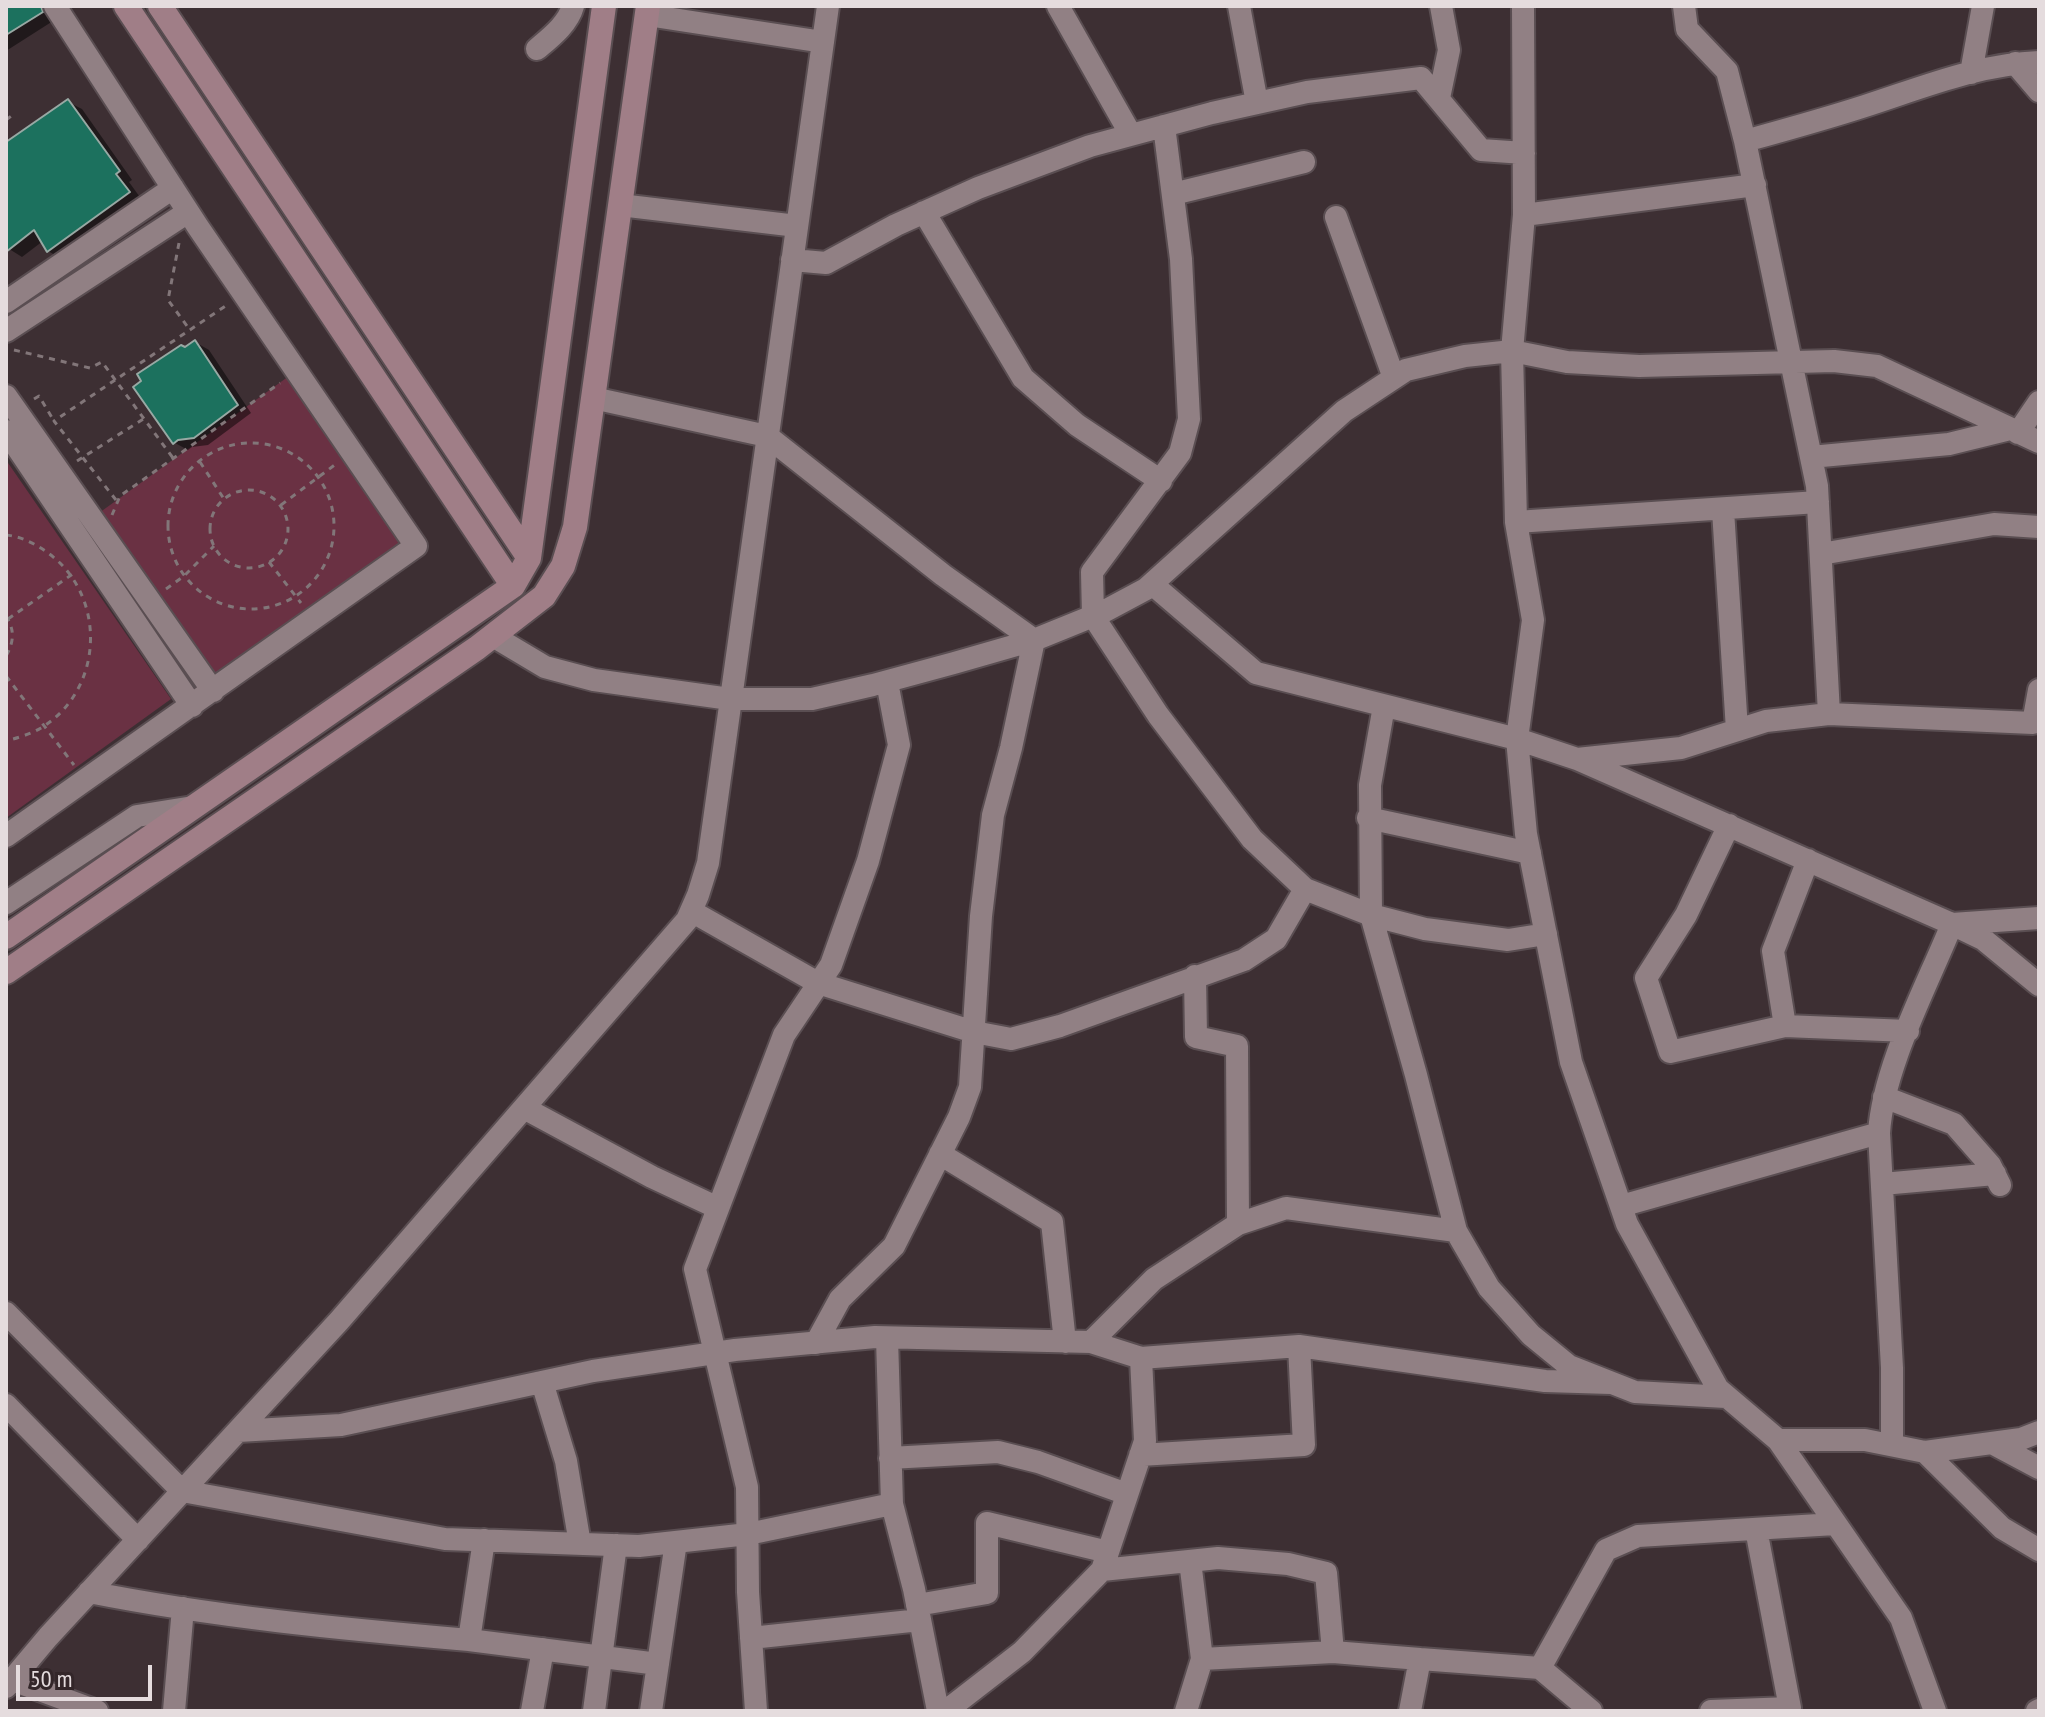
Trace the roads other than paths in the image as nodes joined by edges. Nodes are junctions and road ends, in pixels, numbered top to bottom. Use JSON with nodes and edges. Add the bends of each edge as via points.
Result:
{"nodes":[{"id":1,"x":55,"y":6,"type":"edge"},
{"id":2,"x":126,"y":6,"type":"edge"},
{"id":3,"x":160,"y":6,"type":"edge"},
{"id":4,"x":573,"y":6,"type":"edge"},
{"id":5,"x":604,"y":6,"type":"edge"},
{"id":6,"x":828,"y":6,"type":"edge"},
{"id":7,"x":1058,"y":6,"type":"edge"},
{"id":8,"x":1239,"y":6,"type":"edge"},
{"id":9,"x":1441,"y":6,"type":"edge"},
{"id":10,"x":1523,"y":6,"type":"edge"},
{"id":11,"x":1684,"y":6,"type":"edge"},
{"id":12,"x":1983,"y":6,"type":"edge"},
{"id":13,"x":647,"y":10,"type":"edge"},
{"id":14,"x":823,"y":42,"type":"junction"},
{"id":15,"x":537,"y":49,"type":"dead end"},
{"id":16,"x":2039,"y":62,"type":"edge"},
{"id":17,"x":2015,"y":63,"type":"junction"},
{"id":18,"x":1971,"y":73,"type":"junction"},
{"id":19,"x":2039,"y":91,"type":"edge"},
{"id":20,"x":1439,"y":98,"type":"junction"},
{"id":21,"x":1257,"y":103,"type":"junction"},
{"id":22,"x":1164,"y":126,"type":"junction"},
{"id":23,"x":1131,"y":135,"type":"junction"},
{"id":24,"x":1745,"y":141,"type":"junction"},
{"id":25,"x":1524,"y":153,"type":"junction"},
{"id":26,"x":1304,"y":162,"type":"dead end"},
{"id":27,"x":1755,"y":185,"type":"junction"},
{"id":28,"x":173,"y":188,"type":"junction"},
{"id":29,"x":1173,"y":194,"type":"junction"},
{"id":30,"x":620,"y":205,"type":"junction"},
{"id":31,"x":188,"y":212,"type":"junction"},
{"id":32,"x":924,"y":212,"type":"junction"},
{"id":33,"x":1524,"y":215,"type":"junction"},
{"id":34,"x":1336,"y":217,"type":"dead end"},
{"id":35,"x":797,"y":226,"type":"junction"},
{"id":36,"x":792,"y":260,"type":"junction"},
{"id":37,"x":6,"y":302,"type":"edge"},
{"id":38,"x":6,"y":331,"type":"edge"},
{"id":39,"x":1512,"y":351,"type":"junction"},
{"id":40,"x":1792,"y":362,"type":"junction"},
{"id":41,"x":1394,"y":378,"type":"junction"},
{"id":42,"x":6,"y":396,"type":"edge"},
{"id":43,"x":593,"y":398,"type":"junction"},
{"id":44,"x":2039,"y":402,"type":"edge"},
{"id":45,"x":6,"y":431,"type":"edge"},
{"id":46,"x":2022,"y":435,"type":"edge"},
{"id":47,"x":767,"y":436,"type":"junction"},
{"id":48,"x":1811,"y":457,"type":"junction"},
{"id":49,"x":1161,"y":481,"type":"junction"},
{"id":50,"x":1818,"y":502,"type":"junction"},
{"id":51,"x":1723,"y":510,"type":"junction"},
{"id":52,"x":1516,"y":522,"type":"junction"},
{"id":53,"x":2039,"y":527,"type":"edge"},
{"id":54,"x":1821,"y":554,"type":"junction"},
{"id":55,"x":529,"y":558,"type":"junction"},
{"id":56,"x":1152,"y":584,"type":"junction"},
{"id":57,"x":513,"y":586,"type":"junction"},
{"id":58,"x":1093,"y":616,"type":"junction"},
{"id":59,"x":493,"y":636,"type":"junction"},
{"id":60,"x":1034,"y":640,"type":"junction"},
{"id":61,"x":887,"y":682,"type":"junction"},
{"id":62,"x":2039,"y":690,"type":"edge"},
{"id":63,"x":213,"y":691,"type":"junction"},
{"id":64,"x":730,"y":699,"type":"junction"},
{"id":65,"x":192,"y":706,"type":"junction"},
{"id":66,"x":1384,"y":706,"type":"junction"},
{"id":67,"x":1829,"y":714,"type":"junction"},
{"id":68,"x":1737,"y":730,"type":"junction"},
{"id":69,"x":1517,"y":739,"type":"junction"},
{"id":70,"x":1577,"y":759,"type":"junction"},
{"id":71,"x":194,"y":807,"type":"junction"},
{"id":72,"x":1368,"y":818,"type":"junction"},
{"id":73,"x":1729,"y":825,"type":"junction"},
{"id":74,"x":6,"y":836,"type":"edge"},
{"id":75,"x":1530,"y":853,"type":"junction"},
{"id":76,"x":1808,"y":860,"type":"junction"},
{"id":77,"x":1305,"y":889,"type":"junction"},
{"id":78,"x":6,"y":903,"type":"edge"},
{"id":79,"x":691,"y":911,"type":"junction"},
{"id":80,"x":1371,"y":915,"type":"junction"},
{"id":81,"x":2039,"y":918,"type":"edge"},
{"id":82,"x":1952,"y":924,"type":"junction"},
{"id":83,"x":1546,"y":934,"type":"junction"},
{"id":84,"x":6,"y":937,"type":"edge"},
{"id":85,"x":6,"y":972,"type":"edge"},
{"id":86,"x":1195,"y":976,"type":"junction"},
{"id":87,"x":818,"y":983,"type":"junction"},
{"id":88,"x":2039,"y":985,"type":"edge"},
{"id":89,"x":1785,"y":1026,"type":"junction"},
{"id":90,"x":1908,"y":1031,"type":"junction"},
{"id":91,"x":974,"y":1032,"type":"junction"},
{"id":92,"x":1884,"y":1097,"type":"junction"},
{"id":93,"x":524,"y":1108,"type":"junction"},
{"id":94,"x":1879,"y":1133,"type":"junction"},
{"id":95,"x":940,"y":1154,"type":"junction"},
{"id":96,"x":1882,"y":1184,"type":"junction"},
{"id":97,"x":1621,"y":1206,"type":"junction"},
{"id":98,"x":718,"y":1208,"type":"junction"},
{"id":99,"x":1238,"y":1224,"type":"junction"},
{"id":100,"x":1456,"y":1231,"type":"junction"},
{"id":101,"x":6,"y":1313,"type":"edge"},
{"id":102,"x":887,"y":1338,"type":"junction"},
{"id":103,"x":1065,"y":1342,"type":"junction"},
{"id":104,"x":1091,"y":1342,"type":"junction"},
{"id":105,"x":816,"y":1343,"type":"junction"},
{"id":106,"x":1299,"y":1346,"type":"junction"},
{"id":107,"x":716,"y":1353,"type":"junction"},
{"id":108,"x":1141,"y":1358,"type":"junction"},
{"id":109,"x":542,"y":1382,"type":"junction"},
{"id":110,"x":1611,"y":1383,"type":"junction"},
{"id":111,"x":1726,"y":1397,"type":"junction"},
{"id":112,"x":6,"y":1405,"type":"edge"},
{"id":113,"x":238,"y":1431,"type":"junction"},
{"id":114,"x":2039,"y":1432,"type":"edge"},
{"id":115,"x":1778,"y":1440,"type":"junction"},
{"id":116,"x":1992,"y":1443,"type":"junction"},
{"id":117,"x":1892,"y":1445,"type":"junction"},
{"id":118,"x":1925,"y":1452,"type":"junction"},
{"id":119,"x":1140,"y":1455,"type":"junction"},
{"id":120,"x":890,"y":1458,"type":"junction"},
{"id":121,"x":2039,"y":1468,"type":"edge"},
{"id":122,"x":182,"y":1491,"type":"junction"},
{"id":123,"x":1127,"y":1494,"type":"junction"},
{"id":124,"x":892,"y":1504,"type":"junction"},
{"id":125,"x":1835,"y":1524,"type":"junction"},
{"id":126,"x":1756,"y":1529,"type":"junction"},
{"id":127,"x":748,"y":1534,"type":"junction"},
{"id":128,"x":138,"y":1540,"type":"junction"},
{"id":129,"x":484,"y":1540,"type":"junction"},
{"id":130,"x":676,"y":1542,"type":"junction"},
{"id":131,"x":580,"y":1544,"type":"junction"},
{"id":132,"x":616,"y":1545,"type":"junction"},
{"id":133,"x":2039,"y":1550,"type":"edge"},
{"id":134,"x":1105,"y":1561,"type":"junction"},
{"id":135,"x":1190,"y":1561,"type":"junction"},
{"id":136,"x":89,"y":1592,"type":"junction"},
{"id":137,"x":183,"y":1608,"type":"junction"},
{"id":138,"x":919,"y":1613,"type":"junction"},
{"id":139,"x":751,"y":1638,"type":"junction"},
{"id":140,"x":469,"y":1640,"type":"junction"},
{"id":141,"x":543,"y":1649,"type":"junction"},
{"id":142,"x":1333,"y":1652,"type":"junction"},
{"id":143,"x":601,"y":1656,"type":"junction"},
{"id":144,"x":1202,"y":1659,"type":"junction"},
{"id":145,"x":1420,"y":1659,"type":"junction"},
{"id":146,"x":658,"y":1664,"type":"junction"},
{"id":147,"x":1540,"y":1668,"type":"junction"},
{"id":148,"x":9,"y":1684,"type":"edge"},
{"id":149,"x":97,"y":1711,"type":"edge"},
{"id":150,"x":174,"y":1711,"type":"edge"},
{"id":151,"x":532,"y":1711,"type":"edge"},
{"id":152,"x":594,"y":1711,"type":"edge"},
{"id":153,"x":651,"y":1711,"type":"edge"},
{"id":154,"x":756,"y":1711,"type":"edge"},
{"id":155,"x":938,"y":1711,"type":"edge"},
{"id":156,"x":946,"y":1711,"type":"edge"},
{"id":157,"x":1186,"y":1711,"type":"edge"},
{"id":158,"x":1410,"y":1711,"type":"edge"},
{"id":159,"x":1591,"y":1711,"type":"edge"},
{"id":160,"x":1711,"y":1711,"type":"edge"},
{"id":161,"x":1935,"y":1711,"type":"edge"}],
"edges":[{"from":1,"to":28,"type":"street"},
{"from":2,"to":57,"type":"main road"},
{"from":3,"to":55,"type":"main road"},
{"from":4,"to":15,"type":"street","via":[[558,31]]},
{"from":5,"to":55,"type":"main road"},
{"from":6,"to":14,"type":"street"},
{"from":7,"to":23,"type":"street"},
{"from":8,"to":21,"type":"street"},
{"from":9,"to":20,"type":"street","via":[[1449,50]]},
{"from":10,"to":25,"type":"street"},
{"from":11,"to":24,"type":"street","via":[[1687,29],[1727,71]]},
{"from":12,"to":18,"type":"street"},
{"from":13,"to":14,"type":"street"},
{"from":13,"to":30,"type":"main road"},
{"from":14,"to":35,"type":"street"},
{"from":16,"to":17,"type":"street"},
{"from":17,"to":18,"type":"street"},
{"from":17,"to":19,"type":"street"},
{"from":18,"to":24,"type":"street"},
{"from":20,"to":21,"type":"street","via":[[1421,78]]},
{"from":20,"to":25,"type":"street","via":[[1481,150]]},
{"from":21,"to":22,"type":"street"},
{"from":22,"to":23,"type":"street"},
{"from":22,"to":29,"type":"street"},
{"from":23,"to":32,"type":"street","via":[[1076,151]]},
{"from":24,"to":27,"type":"street"},
{"from":25,"to":33,"type":"street"},
{"from":26,"to":29,"type":"street"},
{"from":27,"to":33,"type":"street"},
{"from":27,"to":40,"type":"street"},
{"from":28,"to":31,"type":"street"},
{"from":28,"to":37,"type":"street"},
{"from":29,"to":49,"type":"street","via":[[1189,419],[1180,453]]},
{"from":30,"to":35,"type":"street"},
{"from":30,"to":43,"type":"main road"},
{"from":31,"to":38,"type":"street"},
{"from":31,"to":63,"type":"street","via":[[416,546]]},
{"from":32,"to":36,"type":"street","via":[[826,263]]},
{"from":32,"to":49,"type":"street","via":[[1023,378],[1077,425]]},
{"from":33,"to":39,"type":"street"},
{"from":34,"to":41,"type":"street"},
{"from":35,"to":36,"type":"street"},
{"from":36,"to":47,"type":"street"},
{"from":39,"to":40,"type":"street","via":[[1567,362],[1639,366]]},
{"from":39,"to":41,"type":"street","via":[[1465,356],[1406,370]]},
{"from":39,"to":52,"type":"street"},
{"from":40,"to":46,"type":"street","via":[[1877,366]]},
{"from":40,"to":48,"type":"street"},
{"from":41,"to":56,"type":"street","via":[[1344,411]]},
{"from":42,"to":63,"type":"street"},
{"from":43,"to":47,"type":"street"},
{"from":43,"to":59,"type":"main road","via":[[575,527],[563,566],[544,596]]},
{"from":44,"to":46,"type":"street"},
{"from":45,"to":65,"type":"street"},
{"from":46,"to":48,"type":"street"},
{"from":47,"to":60,"type":"street"},
{"from":47,"to":64,"type":"street"},
{"from":48,"to":50,"type":"street"},
{"from":49,"to":58,"type":"street","via":[[1092,572]]},
{"from":50,"to":51,"type":"street"},
{"from":50,"to":54,"type":"street"},
{"from":51,"to":52,"type":"street"},
{"from":51,"to":68,"type":"street"},
{"from":52,"to":69,"type":"street","via":[[1533,620]]},
{"from":53,"to":54,"type":"street","via":[[1994,524]]},
{"from":54,"to":67,"type":"street"},
{"from":55,"to":57,"type":"main road"},
{"from":56,"to":58,"type":"street"},
{"from":56,"to":66,"type":"street","via":[[1256,673]]},
{"from":57,"to":71,"type":"main road"},
{"from":58,"to":60,"type":"street"},
{"from":58,"to":77,"type":"street","via":[[1158,715],[1252,839]]},
{"from":59,"to":64,"type":"street","via":[[545,667],[594,680]]},
{"from":59,"to":85,"type":"main road"},
{"from":60,"to":61,"type":"street"},
{"from":60,"to":91,"type":"street","via":[[993,815]]},
{"from":61,"to":64,"type":"street","via":[[812,699]]},
{"from":61,"to":87,"type":"street","via":[[899,745],[868,861],[831,965]]},
{"from":62,"to":67,"type":"street","via":[[2033,723]]},
{"from":63,"to":65,"type":"street"},
{"from":64,"to":79,"type":"street","via":[[708,863]]},
{"from":65,"to":74,"type":"street"},
{"from":66,"to":69,"type":"street"},
{"from":66,"to":72,"type":"street"},
{"from":67,"to":68,"type":"street"},
{"from":68,"to":70,"type":"street","via":[[1681,748]]},
{"from":69,"to":70,"type":"street"},
{"from":69,"to":75,"type":"street"},
{"from":70,"to":73,"type":"street"},
{"from":71,"to":78,"type":"street","via":[[137,816]]},
{"from":71,"to":84,"type":"main road"},
{"from":72,"to":75,"type":"street"},
{"from":72,"to":80,"type":"street"},
{"from":73,"to":76,"type":"street"},
{"from":73,"to":89,"type":"street","via":[[1686,915],[1646,978],[1670,1052]]},
{"from":75,"to":83,"type":"street"},
{"from":76,"to":82,"type":"street"},
{"from":76,"to":89,"type":"street","via":[[1773,951]]},
{"from":77,"to":80,"type":"street"},
{"from":77,"to":86,"type":"street","via":[[1276,939],[1244,960]]},
{"from":79,"to":87,"type":"street"},
{"from":79,"to":93,"type":"street"},
{"from":80,"to":83,"type":"street","via":[[1425,929],[1508,940]]},
{"from":80,"to":100,"type":"street"},
{"from":81,"to":82,"type":"street"},
{"from":82,"to":88,"type":"street","via":[[1983,939]]},
{"from":82,"to":90,"type":"street"},
{"from":83,"to":97,"type":"street","via":[[1571,1062]]},
{"from":86,"to":91,"type":"street","via":[[1011,1039]]},
{"from":86,"to":99,"type":"street","via":[[1196,1037],[1237,1046]]},
{"from":87,"to":91,"type":"street"},
{"from":87,"to":98,"type":"street","via":[[784,1035]]},
{"from":89,"to":90,"type":"street"},
{"from":90,"to":92,"type":"street"},
{"from":91,"to":95,"type":"street","via":[[970,1087]]},
{"from":92,"to":94,"type":"street"},
{"from":92,"to":96,"type":"street","via":[[1954,1124],[1997,1180]]},
{"from":93,"to":98,"type":"street"},
{"from":93,"to":113,"type":"street"},
{"from":94,"to":96,"type":"street"},
{"from":94,"to":97,"type":"street"},
{"from":95,"to":103,"type":"street","via":[[1052,1222]]},
{"from":95,"to":105,"type":"street","via":[[894,1246],[840,1299]]},
{"from":96,"to":117,"type":"street"},
{"from":97,"to":111,"type":"street"},
{"from":98,"to":107,"type":"street","via":[[695,1269]]},
{"from":99,"to":100,"type":"street","via":[[1286,1208]]},
{"from":99,"to":104,"type":"street","via":[[1154,1279]]},
{"from":100,"to":110,"type":"street","via":[[1489,1288],[1531,1335],[1569,1366]]},
{"from":101,"to":122,"type":"street"},
{"from":102,"to":103,"type":"street"},
{"from":102,"to":105,"type":"street"},
{"from":102,"to":120,"type":"street"},
{"from":103,"to":104,"type":"street"},
{"from":104,"to":108,"type":"street"},
{"from":105,"to":107,"type":"street"},
{"from":106,"to":108,"type":"street"},
{"from":106,"to":110,"type":"street","via":[[1545,1381]]},
{"from":106,"to":119,"type":"street","via":[[1304,1445]]},
{"from":107,"to":109,"type":"street"},
{"from":107,"to":127,"type":"street","via":[[747,1487]]},
{"from":108,"to":119,"type":"street","via":[[1145,1441]]},
{"from":109,"to":113,"type":"street","via":[[341,1425]]},
{"from":109,"to":131,"type":"street","via":[[566,1461]]},
{"from":110,"to":111,"type":"street","via":[[1635,1392]]},
{"from":111,"to":115,"type":"street"},
{"from":112,"to":128,"type":"street"},
{"from":113,"to":122,"type":"street"},
{"from":114,"to":116,"type":"street"},
{"from":115,"to":117,"type":"street"},
{"from":115,"to":125,"type":"street"},
{"from":116,"to":118,"type":"street"},
{"from":116,"to":121,"type":"street"},
{"from":117,"to":118,"type":"street"},
{"from":118,"to":133,"type":"street","via":[[2002,1528]]},
{"from":119,"to":123,"type":"street"},
{"from":120,"to":123,"type":"street","via":[[998,1452]]},
{"from":120,"to":124,"type":"street"},
{"from":122,"to":128,"type":"street"},
{"from":122,"to":129,"type":"street","via":[[445,1539]]},
{"from":123,"to":134,"type":"street"},
{"from":124,"to":127,"type":"street"},
{"from":124,"to":138,"type":"street"},
{"from":125,"to":126,"type":"street"},
{"from":125,"to":161,"type":"street","via":[[1901,1618]]},
{"from":126,"to":147,"type":"street","via":[[1638,1536],[1606,1550]]},
{"from":126,"to":160,"type":"street","via":[[1790,1708]]},
{"from":127,"to":130,"type":"street"},
{"from":127,"to":139,"type":"street"},
{"from":128,"to":136,"type":"street"},
{"from":129,"to":131,"type":"street"},
{"from":129,"to":140,"type":"street"},
{"from":130,"to":132,"type":"street"},
{"from":130,"to":146,"type":"street"},
{"from":131,"to":132,"type":"street"},
{"from":132,"to":143,"type":"street"},
{"from":134,"to":135,"type":"street"},
{"from":134,"to":138,"type":"street","via":[[987,1523],[987,1593]]},
{"from":134,"to":156,"type":"street","via":[[1022,1652]]},
{"from":135,"to":142,"type":"street","via":[[1288,1564],[1326,1573]]},
{"from":135,"to":144,"type":"street"},
{"from":136,"to":137,"type":"street"},
{"from":136,"to":148,"type":"street"},
{"from":137,"to":140,"type":"street","via":[[324,1628]]},
{"from":137,"to":150,"type":"street"},
{"from":138,"to":139,"type":"street"},
{"from":138,"to":155,"type":"street"},
{"from":139,"to":154,"type":"street"},
{"from":140,"to":141,"type":"street"},
{"from":141,"to":143,"type":"street"},
{"from":141,"to":151,"type":"street"},
{"from":142,"to":144,"type":"street"},
{"from":142,"to":145,"type":"street"},
{"from":143,"to":146,"type":"street"},
{"from":143,"to":152,"type":"street"},
{"from":144,"to":157,"type":"street"},
{"from":145,"to":147,"type":"street"},
{"from":145,"to":158,"type":"street"},
{"from":146,"to":153,"type":"street"},
{"from":147,"to":159,"type":"street"},
{"from":148,"to":149,"type":"street"}]}
